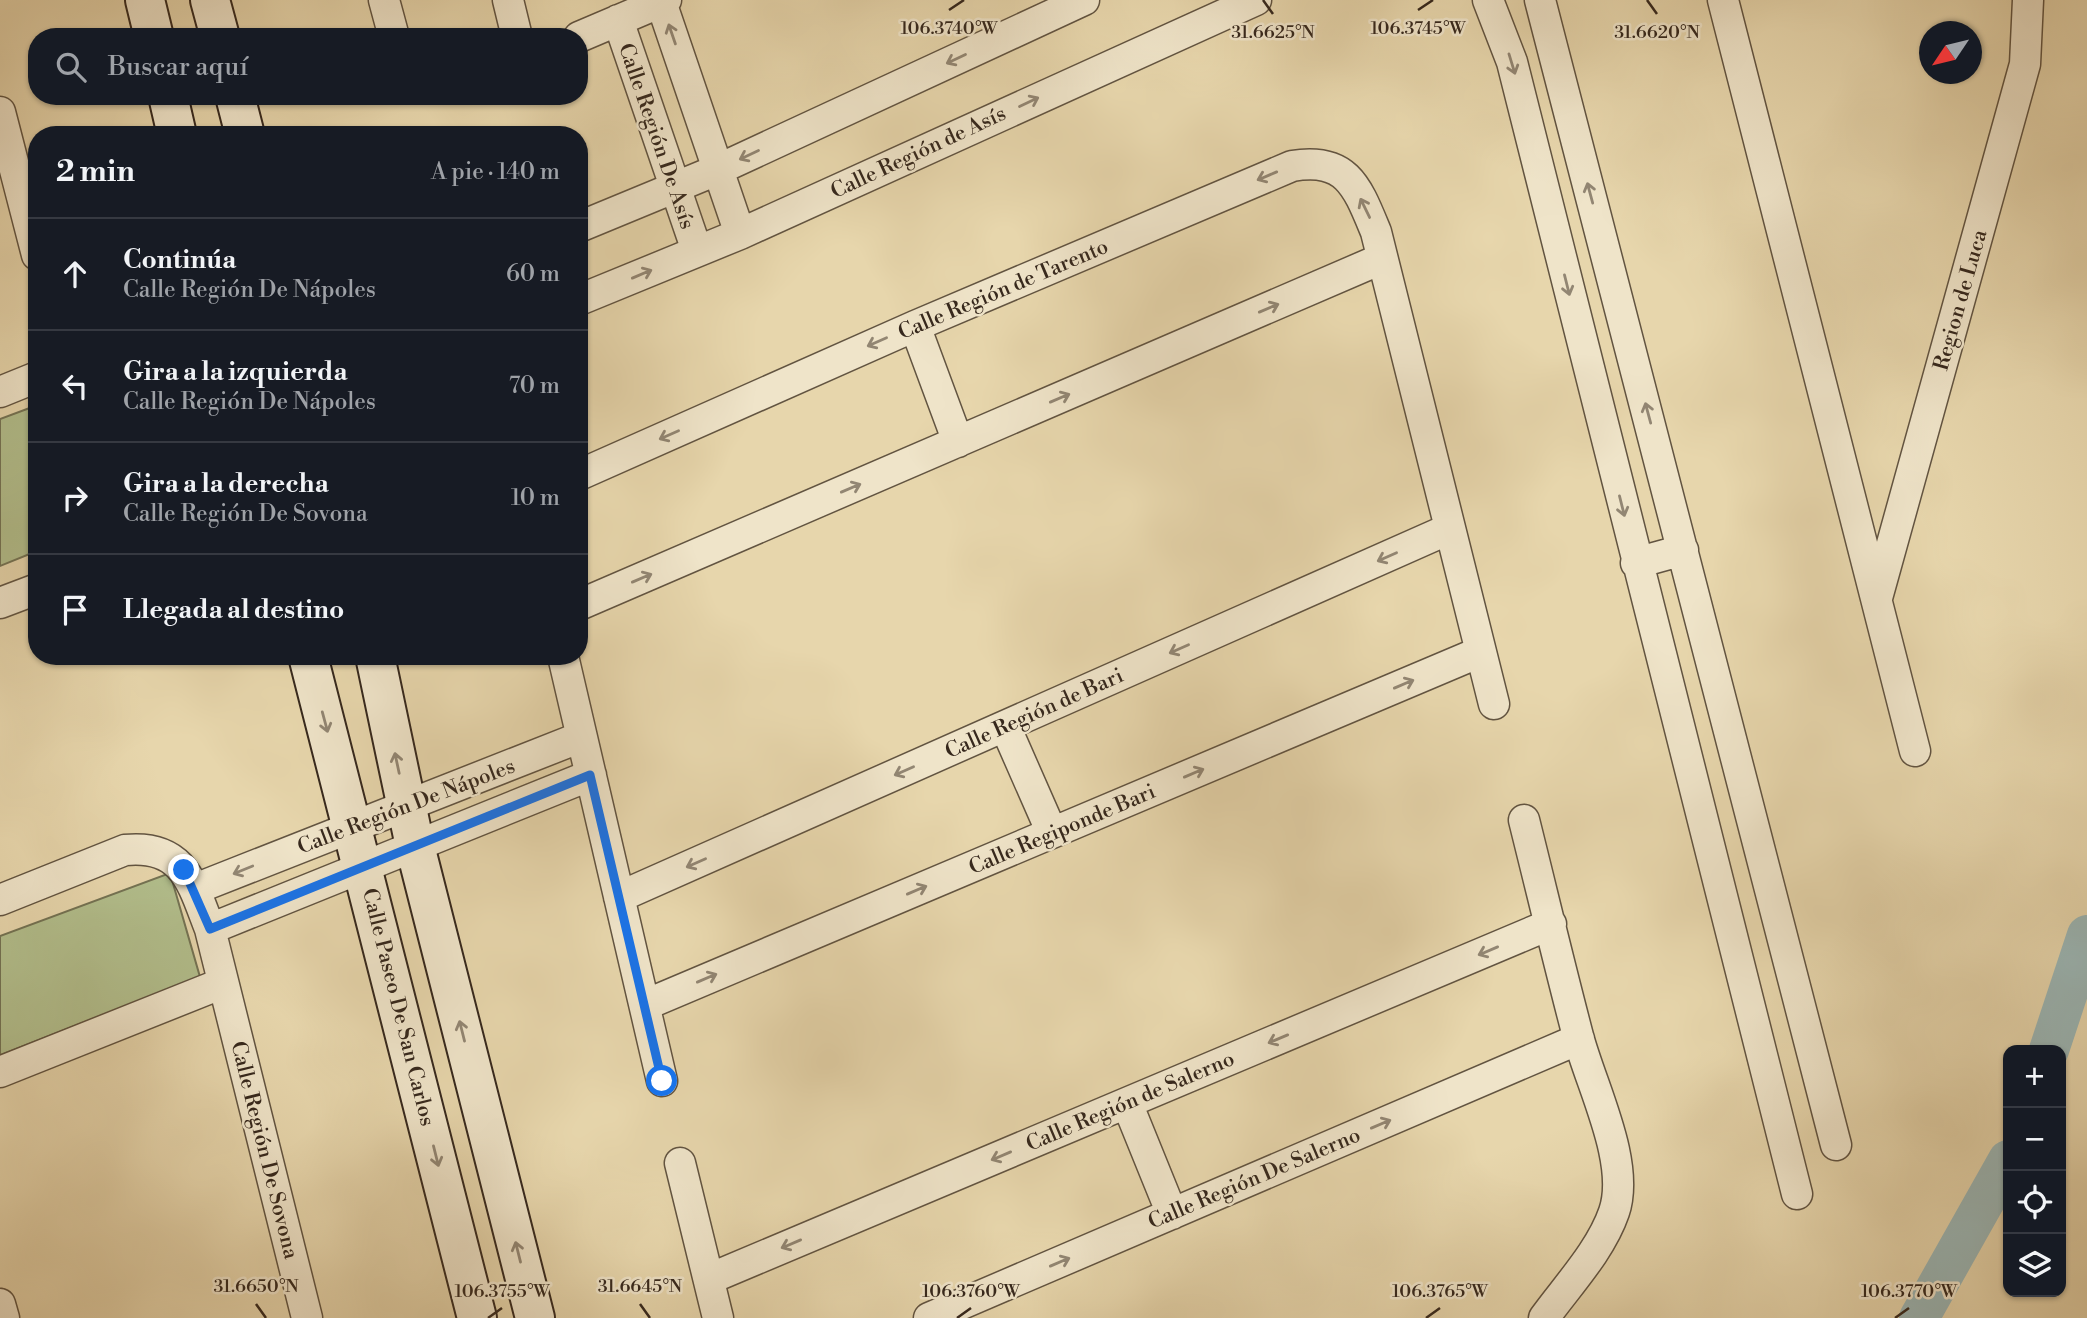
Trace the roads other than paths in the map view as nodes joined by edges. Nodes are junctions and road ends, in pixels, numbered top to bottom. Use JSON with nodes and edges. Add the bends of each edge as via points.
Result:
{"nodes":[{"id":1,"x":145,"y":0,"type":"edge"},
{"id":2,"x":210,"y":0,"type":"edge"},
{"id":3,"x":384,"y":0,"type":"edge"},
{"id":4,"x":508,"y":0,"type":"edge"},
{"id":5,"x":1084,"y":0,"type":"edge"},
{"id":6,"x":1488,"y":0,"type":"edge"},
{"id":7,"x":1540,"y":0,"type":"edge"},
{"id":8,"x":1723,"y":0,"type":"edge"},
{"id":9,"x":2028,"y":0,"type":"edge"},
{"id":10,"x":664,"y":1,"type":"edge"},
{"id":11,"x":1242,"y":3,"type":"edge"},
{"id":12,"x":1193,"y":12,"type":"edge"},
{"id":13,"x":618,"y":20,"type":"junction"},
{"id":14,"x":152,"y":28,"type":"edge"},
{"id":15,"x":218,"y":28,"type":"edge"},
{"id":16,"x":392,"y":28,"type":"edge"},
{"id":17,"x":515,"y":28,"type":"edge"},
{"id":18,"x":588,"y":33,"type":"edge"},
{"id":19,"x":170,"y":105,"type":"edge"},
{"id":20,"x":237,"y":105,"type":"edge"},
{"id":21,"x":0,"y":112,"type":"edge"},
{"id":22,"x":175,"y":126,"type":"edge"},
{"id":23,"x":243,"y":126,"type":"edge"},
{"id":24,"x":717,"y":170,"type":"junction"},
{"id":25,"x":674,"y":188,"type":"junction"},
{"id":26,"x":28,"y":220,"type":"edge"},
{"id":27,"x":588,"y":223,"type":"edge"},
{"id":28,"x":740,"y":234,"type":"junction"},
{"id":29,"x":696,"y":251,"type":"junction"},
{"id":30,"x":1381,"y":259,"type":"junction"},
{"id":31,"x":588,"y":296,"type":"edge"},
{"id":32,"x":915,"y":326,"type":"junction"},
{"id":33,"x":28,"y":381,"type":"edge"},
{"id":34,"x":0,"y":392,"type":"edge"},
{"id":35,"x":958,"y":442,"type":"junction"},
{"id":36,"x":588,"y":471,"type":"edge"},
{"id":37,"x":1449,"y":529,"type":"junction"},
{"id":38,"x":1684,"y":550,"type":"junction"},
{"id":39,"x":1636,"y":563,"type":"junction"},
{"id":40,"x":28,"y":592,"type":"edge"},
{"id":41,"x":1877,"y":598,"type":"junction"},
{"id":42,"x":588,"y":601,"type":"edge"},
{"id":43,"x":0,"y":603,"type":"edge"},
{"id":44,"x":1480,"y":652,"type":"junction"},
{"id":45,"x":310,"y":665,"type":"edge"},
{"id":46,"x":377,"y":665,"type":"edge"},
{"id":47,"x":565,"y":665,"type":"edge"},
{"id":48,"x":1494,"y":705,"type":"dead end"},
{"id":49,"x":1005,"y":726,"type":"junction"},
{"id":50,"x":581,"y":737,"type":"junction"},
{"id":51,"x":1915,"y":751,"type":"dead end"},
{"id":52,"x":590,"y":775,"type":"junction"},
{"id":53,"x":407,"y":806,"type":"junction"},
{"id":54,"x":1524,"y":820,"type":"dead end"},
{"id":55,"x":352,"y":827,"type":"junction"},
{"id":56,"x":1052,"y":833,"type":"junction"},
{"id":57,"x":415,"y":846,"type":"junction"},
{"id":58,"x":363,"y":867,"type":"junction"},
{"id":59,"x":195,"y":889,"type":"junction"},
{"id":60,"x":619,"y":897,"type":"junction"},
{"id":61,"x":0,"y":900,"type":"edge"},
{"id":62,"x":1551,"y":925,"type":"junction"},
{"id":63,"x":210,"y":929,"type":"junction"},
{"id":64,"x":223,"y":983,"type":"junction"},
{"id":65,"x":645,"y":1005,"type":"junction"},
{"id":66,"x":1579,"y":1039,"type":"junction"},
{"id":67,"x":0,"y":1072,"type":"edge"},
{"id":68,"x":662,"y":1081,"type":"dead end"},
{"id":69,"x":1127,"y":1103,"type":"junction"},
{"id":70,"x":1836,"y":1145,"type":"dead end"},
{"id":71,"x":680,"y":1163,"type":"dead end"},
{"id":72,"x":1797,"y":1194,"type":"dead end"},
{"id":73,"x":1172,"y":1214,"type":"junction"},
{"id":74,"x":709,"y":1279,"type":"junction"},
{"id":75,"x":0,"y":1304,"type":"edge"},
{"id":76,"x":4,"y":1318,"type":"edge"},
{"id":77,"x":307,"y":1318,"type":"edge"},
{"id":78,"x":477,"y":1318,"type":"edge"},
{"id":79,"x":535,"y":1318,"type":"edge"},
{"id":80,"x":718,"y":1318,"type":"edge"},
{"id":81,"x":929,"y":1318,"type":"edge"},
{"id":82,"x":1544,"y":1318,"type":"edge"}],
"edges":[{"from":1,"to":14,"type":"street"},
{"from":2,"to":15,"type":"street"},
{"from":3,"to":16,"type":"street"},
{"from":4,"to":17,"type":"street"},
{"from":5,"to":24,"type":"street","name":"Calle Región de Asís","one_way":true},
{"from":6,"to":39,"type":"street","one_way":true,"via":[[1512,62]]},
{"from":38,"to":7,"type":"street","one_way":true},
{"from":8,"to":41,"type":"street","name":"Region de Luca"},
{"from":9,"to":41,"type":"street","name":"Region de Luca","via":[[2025,64]]},
{"from":10,"to":13,"type":"street","name":"Calle Región de Asís"},
{"from":24,"to":10,"type":"street","one_way":true},
{"from":11,"to":12,"type":"street","name":"Calle Región de Asís"},
{"from":28,"to":12,"type":"street","name":"Calle Región de Asís","one_way":true},
{"from":13,"to":18,"type":"street","name":"Calle Región de Asís"},
{"from":13,"to":25,"type":"street","name":"Calle Región De Asís"},
{"from":19,"to":22,"type":"street"},
{"from":20,"to":23,"type":"street"},
{"from":21,"to":26,"type":"street"},
{"from":24,"to":25,"type":"street","name":"Calle Región de Asís"},
{"from":24,"to":28,"type":"street"},
{"from":25,"to":27,"type":"street","name":"Calle Región de Asís"},
{"from":25,"to":29,"type":"street","name":"Calle Región De Asís"},
{"from":28,"to":29,"type":"street","name":"Calle Región de Asís"},
{"from":31,"to":29,"type":"street","name":"Calle Región de Asís","one_way":true},
{"from":30,"to":32,"type":"street","name":"Calle Región de Tarento","one_way":true,"via":[[1376,232],[1351,183],[1332,166],[1316,162],[1292,166]]},
{"from":35,"to":30,"type":"street","one_way":true},
{"from":30,"to":37,"type":"street","name":"Calle Región de Tarento"},
{"from":32,"to":35,"type":"street"},
{"from":32,"to":36,"type":"street","name":"Calle Región de Tarento","one_way":true},
{"from":33,"to":34,"type":"street"},
{"from":42,"to":35,"type":"street","one_way":true},
{"from":37,"to":44,"type":"street","name":"Calle Región de Tarento"},
{"from":37,"to":49,"type":"street","name":"Calle Región de Bari","one_way":true},
{"from":38,"to":39,"type":"street"},
{"from":38,"to":70,"type":"street"},
{"from":39,"to":72,"type":"street"},
{"from":40,"to":43,"type":"street"},
{"from":41,"to":51,"type":"street","name":"Region de Luca"},
{"from":44,"to":48,"type":"street","name":"Calle Región de Tarento"},
{"from":56,"to":44,"type":"street","name":"Calle Regiponde Bari","one_way":true},
{"from":45,"to":55,"type":"street","name":"Calle Paseo De San Carlos","one_way":true},
{"from":53,"to":46,"type":"street","one_way":true},
{"from":47,"to":50,"type":"street"},
{"from":49,"to":56,"type":"street"},
{"from":49,"to":60,"type":"street","name":"Calle Región de Bari","one_way":true},
{"from":50,"to":52,"type":"street"},
{"from":50,"to":53,"type":"street","name":"Calle Región De Nápoles"},
{"from":52,"to":57,"type":"street","name":"Calle Región De Nápoles"},
{"from":52,"to":60,"type":"street"},
{"from":53,"to":55,"type":"street","name":"Calle Región De Nápoles"},
{"from":53,"to":57,"type":"street"},
{"from":54,"to":62,"type":"street"},
{"from":55,"to":58,"type":"street","name":"Calle Paseo De San Carlos"},
{"from":55,"to":59,"type":"street","name":"Calle Región De Nápoles","one_way":true},
{"from":65,"to":56,"type":"street","name":"Calle Regiponde Bari","one_way":true},
{"from":57,"to":58,"type":"street","name":"Calle Región De Nápoles"},
{"from":79,"to":57,"type":"street","one_way":true},
{"from":58,"to":63,"type":"street","name":"Calle Región De Nápoles"},
{"from":58,"to":78,"type":"street","name":"Calle Paseo De San Carlos","one_way":true},
{"from":59,"to":61,"type":"street","name":"Calle Región De Sovona","via":[[167,853],[148,848],[125,850]]},
{"from":59,"to":63,"type":"street","name":"Calle Región De Sovona"},
{"from":60,"to":65,"type":"street"},
{"from":62,"to":66,"type":"street"},
{"from":62,"to":69,"type":"street","name":"Calle Región de Salerno","one_way":true},
{"from":63,"to":64,"type":"street","name":"Calle Región De Sovona"},
{"from":64,"to":67,"type":"street"},
{"from":64,"to":77,"type":"street","name":"Calle Región De Sovona"},
{"from":65,"to":68,"type":"street"},
{"from":73,"to":66,"type":"street","name":"Calle Región De Salerno","one_way":true},
{"from":66,"to":82,"type":"street","via":[[1611,1140],[1618,1177],[1615,1210],[1599,1241]]},
{"from":69,"to":73,"type":"street"},
{"from":69,"to":74,"type":"street","name":"Calle Región de Salerno","one_way":true},
{"from":71,"to":74,"type":"street"},
{"from":81,"to":73,"type":"street","name":"Calle Región De Salerno","one_way":true},
{"from":74,"to":80,"type":"street"},
{"from":75,"to":76,"type":"street"}]}
